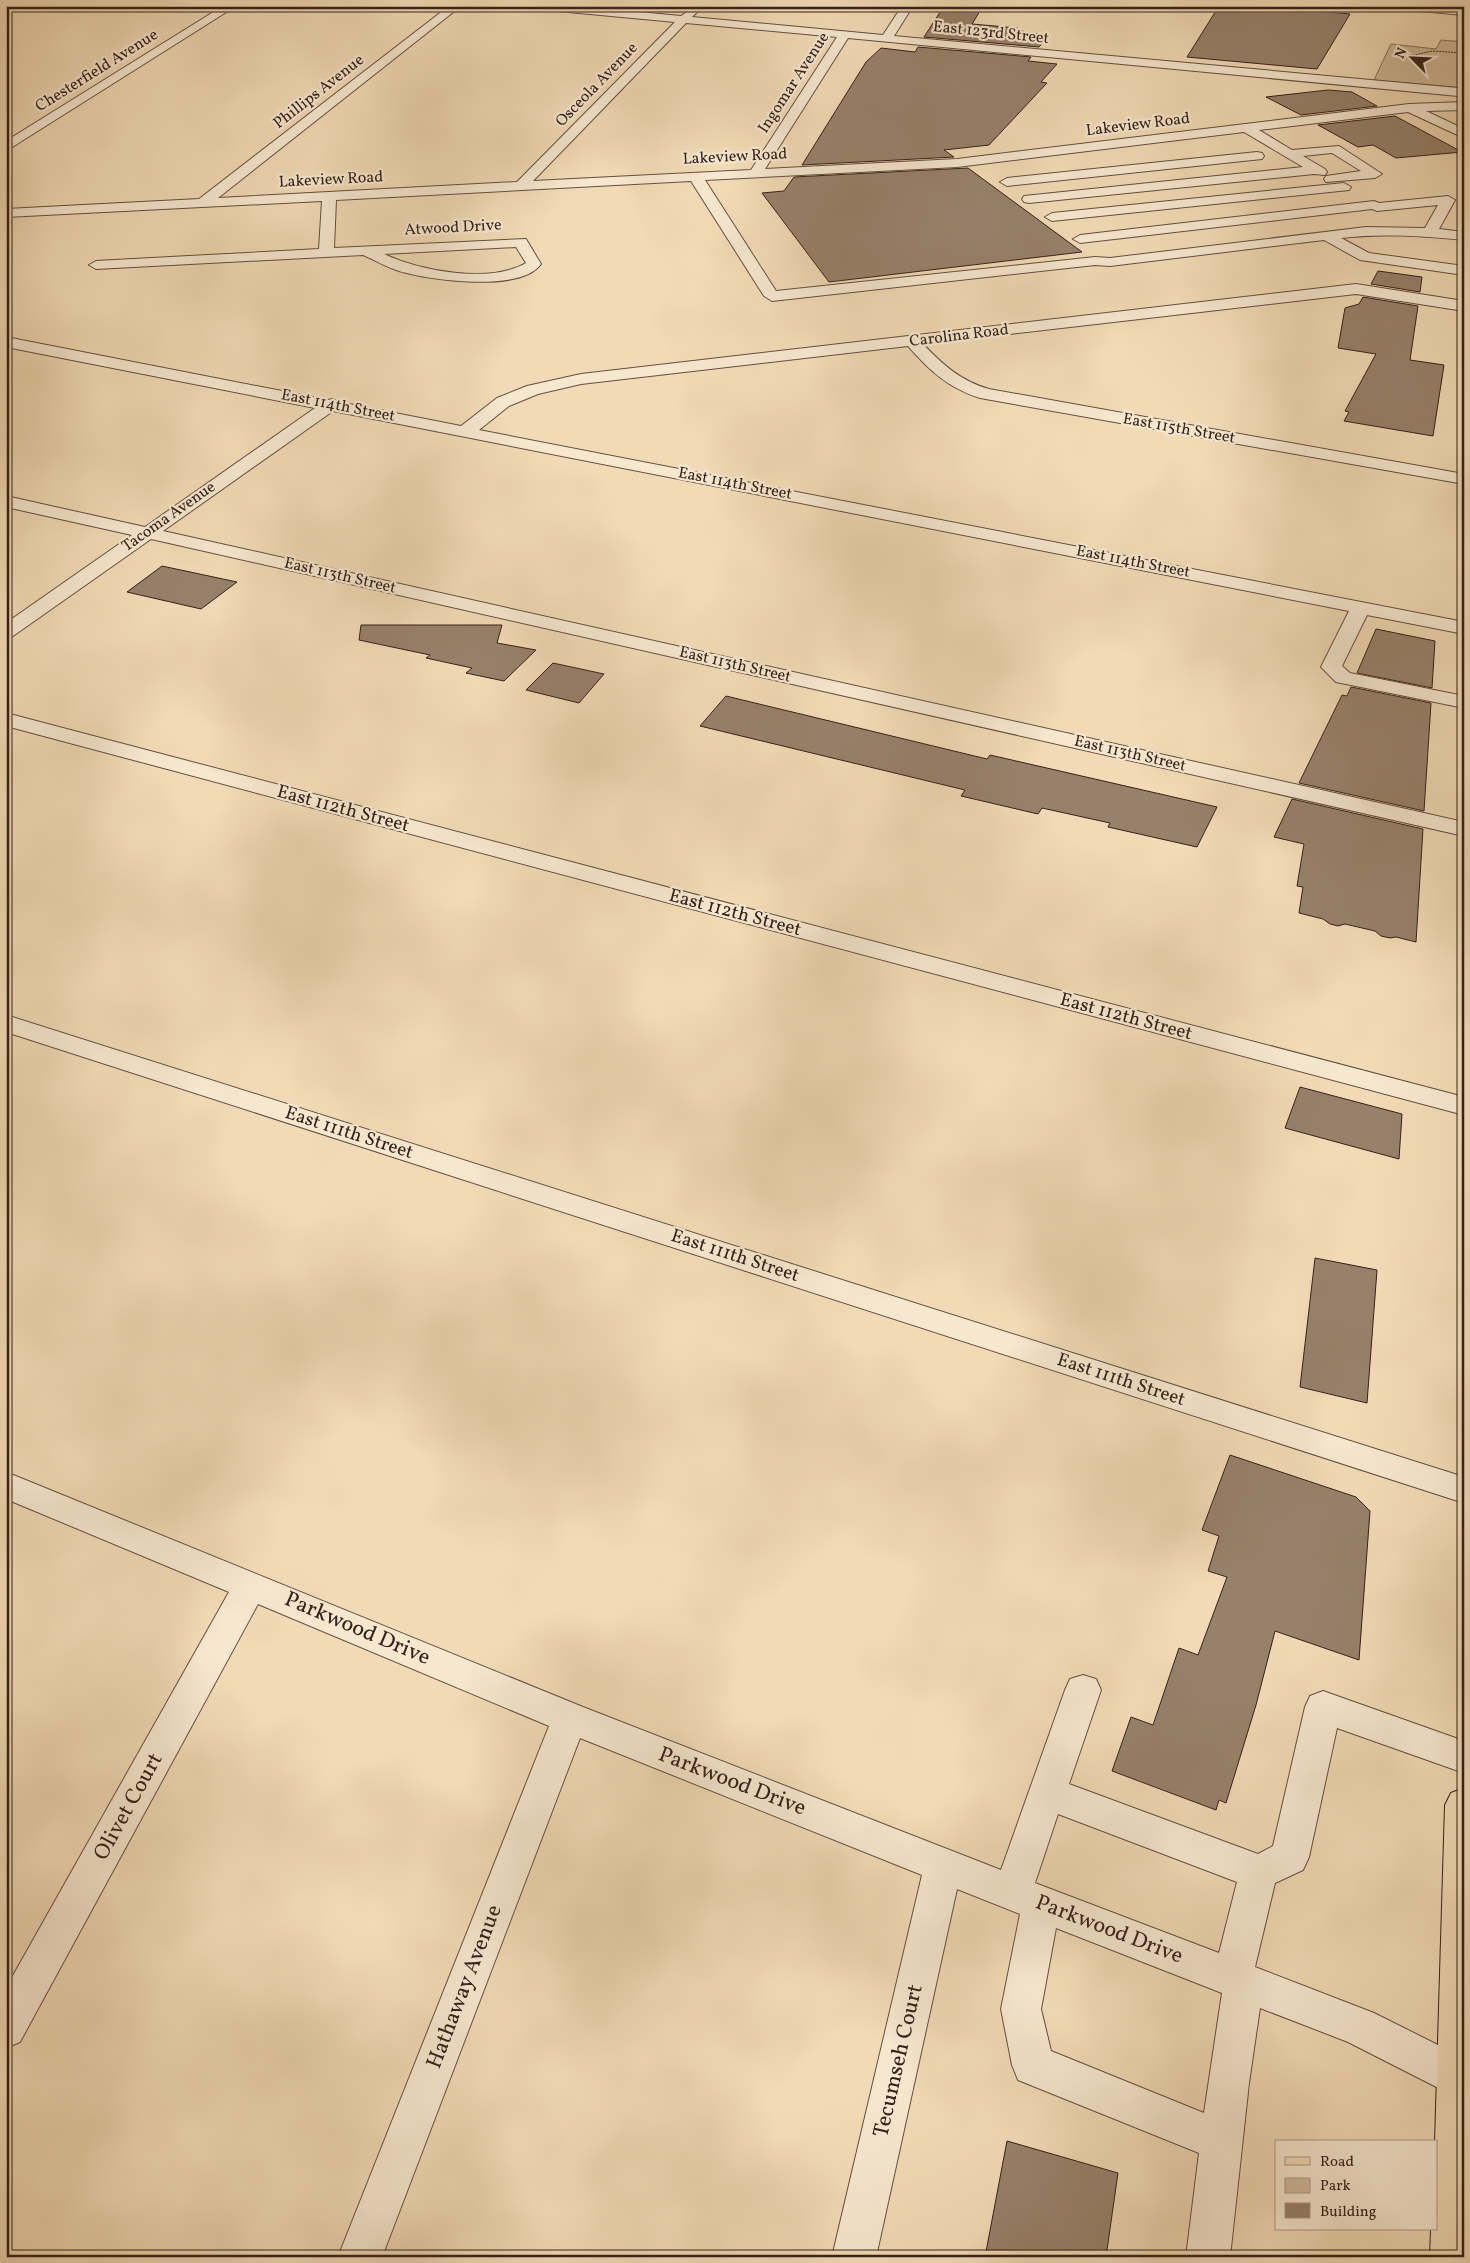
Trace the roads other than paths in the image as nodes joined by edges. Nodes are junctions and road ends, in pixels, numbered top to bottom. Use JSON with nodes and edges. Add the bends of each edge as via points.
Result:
{"nodes":[{"id":1,"x":12,"y":6,"type":"edge"},
{"id":2,"x":231,"y":6,"type":"edge"},
{"id":3,"x":456,"y":6,"type":"edge"},
{"id":4,"x":536,"y":6,"type":"edge"},
{"id":5,"x":697,"y":6,"type":"edge"},
{"id":6,"x":908,"y":6,"type":"edge"},
{"id":7,"x":1398,"y":6,"type":"edge"},
{"id":8,"x":1441,"y":8,"type":"edge"},
{"id":9,"x":6,"y":10,"type":"edge"},
{"id":10,"x":1464,"y":12,"type":"edge"},
{"id":11,"x":683,"y":20,"type":"junction"},
{"id":12,"x":844,"y":35,"type":"junction"},
{"id":13,"x":886,"y":39,"type":"junction"},
{"id":14,"x":1324,"y":80,"type":"junction"},
{"id":15,"x":1464,"y":92,"type":"edge"},
{"id":16,"x":1464,"y":106,"type":"edge"},
{"id":17,"x":1409,"y":108,"type":"junction"},
{"id":18,"x":1248,"y":129,"type":"junction"},
{"id":19,"x":1464,"y":134,"type":"edge"},
{"id":20,"x":6,"y":147,"type":"edge"},
{"id":21,"x":1288,"y":153,"type":"junction"},
{"id":22,"x":1257,"y":156,"type":"junction"},
{"id":23,"x":1316,"y":170,"type":"junction"},
{"id":24,"x":998,"y":171,"type":"junction"},
{"id":25,"x":756,"y":173,"type":"junction"},
{"id":26,"x":1284,"y":173,"type":"junction"},
{"id":27,"x":695,"y":176,"type":"junction"},
{"id":28,"x":1331,"y":179,"type":"junction"},
{"id":29,"x":521,"y":186,"type":"junction"},
{"id":30,"x":1344,"y":187,"type":"junction"},
{"id":31,"x":1310,"y":191,"type":"junction"},
{"id":32,"x":345,"y":197,"type":"junction"},
{"id":33,"x":329,"y":198,"type":"junction"},
{"id":34,"x":1029,"y":199,"type":"junction"},
{"id":35,"x":201,"y":204,"type":"junction"},
{"id":36,"x":1376,"y":206,"type":"junction"},
{"id":37,"x":1336,"y":209,"type":"junction"},
{"id":38,"x":6,"y":214,"type":"edge"},
{"id":39,"x":345,"y":214,"type":"dead end"},
{"id":40,"x":1052,"y":217,"type":"junction"},
{"id":41,"x":1366,"y":231,"type":"junction"},
{"id":42,"x":1423,"y":232,"type":"junction"},
{"id":43,"x":346,"y":233,"type":"dead end"},
{"id":44,"x":1326,"y":236,"type":"junction"},
{"id":45,"x":1464,"y":236,"type":"edge"},
{"id":46,"x":1080,"y":239,"type":"junction"},
{"id":47,"x":366,"y":251,"type":"junction"},
{"id":48,"x":347,"y":252,"type":"junction"},
{"id":49,"x":326,"y":253,"type":"junction"},
{"id":50,"x":1110,"y":262,"type":"junction"},
{"id":51,"x":96,"y":265,"type":"dead end"},
{"id":52,"x":1464,"y":271,"type":"edge"},
{"id":53,"x":1464,"y":306,"type":"edge"},
{"id":54,"x":6,"y":342,"type":"edge"},
{"id":55,"x":913,"y":342,"type":"junction"},
{"id":56,"x":332,"y":404,"type":"junction"},
{"id":57,"x":466,"y":431,"type":"junction"},
{"id":58,"x":1464,"y":478,"type":"edge"},
{"id":59,"x":6,"y":501,"type":"edge"},
{"id":60,"x":146,"y":532,"type":"junction"},
{"id":61,"x":1361,"y":607,"type":"junction"},
{"id":62,"x":1464,"y":628,"type":"edge"},
{"id":63,"x":6,"y":632,"type":"edge"},
{"id":64,"x":1464,"y":702,"type":"edge"},
{"id":65,"x":6,"y":719,"type":"edge"},
{"id":66,"x":1464,"y":829,"type":"edge"},
{"id":67,"x":6,"y":1023,"type":"edge"},
{"id":68,"x":1464,"y":1106,"type":"edge"},
{"id":69,"x":6,"y":1485,"type":"edge"},
{"id":70,"x":1464,"y":1490,"type":"edge"},
{"id":71,"x":251,"y":1585,"type":"junction"},
{"id":72,"x":1083,"y":1690,"type":"dead end"},
{"id":73,"x":570,"y":1718,"type":"junction"},
{"id":74,"x":1464,"y":1757,"type":"edge"},
{"id":75,"x":1047,"y":1793,"type":"junction"},
{"id":76,"x":1464,"y":1805,"type":"edge"},
{"id":77,"x":943,"y":1865,"type":"junction"},
{"id":78,"x":1258,"y":1872,"type":"junction"},
{"id":79,"x":1026,"y":1898,"type":"junction"},
{"id":80,"x":1238,"y":1980,"type":"junction"},
{"id":81,"x":6,"y":2028,"type":"edge"},
{"id":82,"x":1461,"y":2078,"type":"edge"},
{"id":83,"x":1222,"y":2140,"type":"junction"},
{"id":84,"x":360,"y":2257,"type":"edge"},
{"id":85,"x":854,"y":2257,"type":"edge"},
{"id":86,"x":1208,"y":2257,"type":"edge"},
{"id":87,"x":1452,"y":2257,"type":"edge"}],
"edges":[{"from":1,"to":9,"type":"street"},
{"from":2,"to":20,"type":"street","name":"Chesterfield Avenue"},
{"from":3,"to":35,"type":"street","name":"Phillips Avenue"},
{"from":4,"to":11,"type":"street","name":"East 123rd Street"},
{"from":5,"to":11,"type":"street","name":"Osceola Avenue"},
{"from":6,"to":13,"type":"street"},
{"from":7,"to":8,"type":"street"},
{"from":8,"to":10,"type":"street"},
{"from":11,"to":12,"type":"street","name":"East 123rd Street"},
{"from":11,"to":29,"type":"street","name":"Osceola Avenue"},
{"from":12,"to":13,"type":"street","name":"East 123rd Street"},
{"from":12,"to":25,"type":"street","name":"Ingomar Avenue"},
{"from":13,"to":14,"type":"street","name":"East 123rd Street"},
{"from":14,"to":15,"type":"street"},
{"from":14,"to":17,"type":"street","via":[[1368,88]]},
{"from":16,"to":17,"type":"street","name":"Lakeview Road"},
{"from":17,"to":18,"type":"street","name":"Lakeview Road"},
{"from":17,"to":19,"type":"street"},
{"from":18,"to":21,"type":"street"},
{"from":18,"to":24,"type":"street","name":"Lakeview Road"},
{"from":21,"to":22,"type":"street"},
{"from":21,"to":23,"type":"street"},
{"from":21,"to":28,"type":"street","via":[[1334,149],[1375,174]]},
{"from":22,"to":24,"type":"street"},
{"from":22,"to":26,"type":"street"},
{"from":23,"to":26,"type":"street"},
{"from":23,"to":28,"type":"street"},
{"from":24,"to":25,"type":"street","name":"Lakeview Road","via":[[980,161]]},
{"from":24,"to":34,"type":"street"},
{"from":25,"to":27,"type":"street","name":"Lakeview Road"},
{"from":26,"to":31,"type":"street"},
{"from":26,"to":34,"type":"street"},
{"from":27,"to":29,"type":"street","name":"Lakeview Road"},
{"from":27,"to":50,"type":"street","via":[[772,296]]},
{"from":28,"to":30,"type":"street"},
{"from":29,"to":32,"type":"street","name":"Lakeview Road"},
{"from":30,"to":31,"type":"street"},
{"from":30,"to":36,"type":"street"},
{"from":31,"to":37,"type":"street"},
{"from":31,"to":40,"type":"street"},
{"from":32,"to":33,"type":"street","name":"Lakeview Road"},
{"from":32,"to":39,"type":"street"},
{"from":33,"to":35,"type":"street","name":"Lakeview Road"},
{"from":33,"to":49,"type":"street"},
{"from":34,"to":40,"type":"street"},
{"from":35,"to":38,"type":"street","name":"Lakeview Road"},
{"from":36,"to":37,"type":"street"},
{"from":36,"to":42,"type":"street"},
{"from":36,"to":42,"type":"street","via":[[1448,200]]},
{"from":37,"to":41,"type":"street"},
{"from":37,"to":46,"type":"street"},
{"from":40,"to":46,"type":"street"},
{"from":41,"to":42,"type":"street"},
{"from":41,"to":44,"type":"street"},
{"from":42,"to":45,"type":"street"},
{"from":43,"to":48,"type":"street"},
{"from":44,"to":50,"type":"street"},
{"from":44,"to":52,"type":"street","via":[[1366,257]]},
{"from":46,"to":50,"type":"street"},
{"from":47,"to":47,"type":"street","name":"Atwood Drive","via":[[521,242],[534,264],[527,271],[502,277],[473,278],[406,268]]},
{"from":47,"to":48,"type":"street","name":"Atwood Drive"},
{"from":48,"to":49,"type":"street","name":"Atwood Drive"},
{"from":49,"to":51,"type":"street","name":"Atwood Drive"},
{"from":53,"to":55,"type":"street","name":"Carolina Road","via":[[1356,289]]},
{"from":54,"to":56,"type":"street","name":"East 114th Street"},
{"from":55,"to":57,"type":"street","name":"Carolina Road","via":[[581,379],[534,390],[503,402]]},
{"from":55,"to":58,"type":"street","name":"East 115th Street","via":[[945,377],[986,394]]},
{"from":56,"to":57,"type":"street","name":"East 114th Street"},
{"from":56,"to":60,"type":"street","name":"Tacoma Avenue"},
{"from":57,"to":61,"type":"street","name":"East 114th Street"},
{"from":59,"to":60,"type":"street","name":"East 113th Street"},
{"from":60,"to":63,"type":"street","name":"Tacoma Avenue"},
{"from":60,"to":66,"type":"street","name":"East 113th Street"},
{"from":61,"to":62,"type":"street","name":"East 114th Street"},
{"from":61,"to":64,"type":"street","via":[[1331,667],[1343,678]]},
{"from":65,"to":68,"type":"street","name":"East 112th Street"},
{"from":67,"to":70,"type":"street","name":"East 111th Street"},
{"from":69,"to":71,"type":"street","name":"Parkwood Drive"},
{"from":71,"to":73,"type":"street","name":"Parkwood Drive"},
{"from":71,"to":81,"type":"street","name":"Olivet Court"},
{"from":72,"to":75,"type":"street"},
{"from":73,"to":77,"type":"street","name":"Parkwood Drive"},
{"from":73,"to":84,"type":"street","name":"Hathaway Avenue"},
{"from":74,"to":78,"type":"street","via":[[1323,1707],[1290,1856]]},
{"from":75,"to":78,"type":"street"},
{"from":75,"to":79,"type":"street"},
{"from":76,"to":82,"type":"main road"},
{"from":77,"to":79,"type":"street","name":"Parkwood Drive"},
{"from":77,"to":85,"type":"street","name":"Tecumseh Court"},
{"from":78,"to":80,"type":"street"},
{"from":79,"to":80,"type":"street","name":"Parkwood Drive"},
{"from":79,"to":83,"type":"street","via":[[1021,2009],[1032,2065]]},
{"from":80,"to":82,"type":"street","name":"Parkwood Drive","via":[[1360,2027]]},
{"from":80,"to":83,"type":"street"},
{"from":82,"to":87,"type":"main road"},
{"from":83,"to":86,"type":"street"}]}
